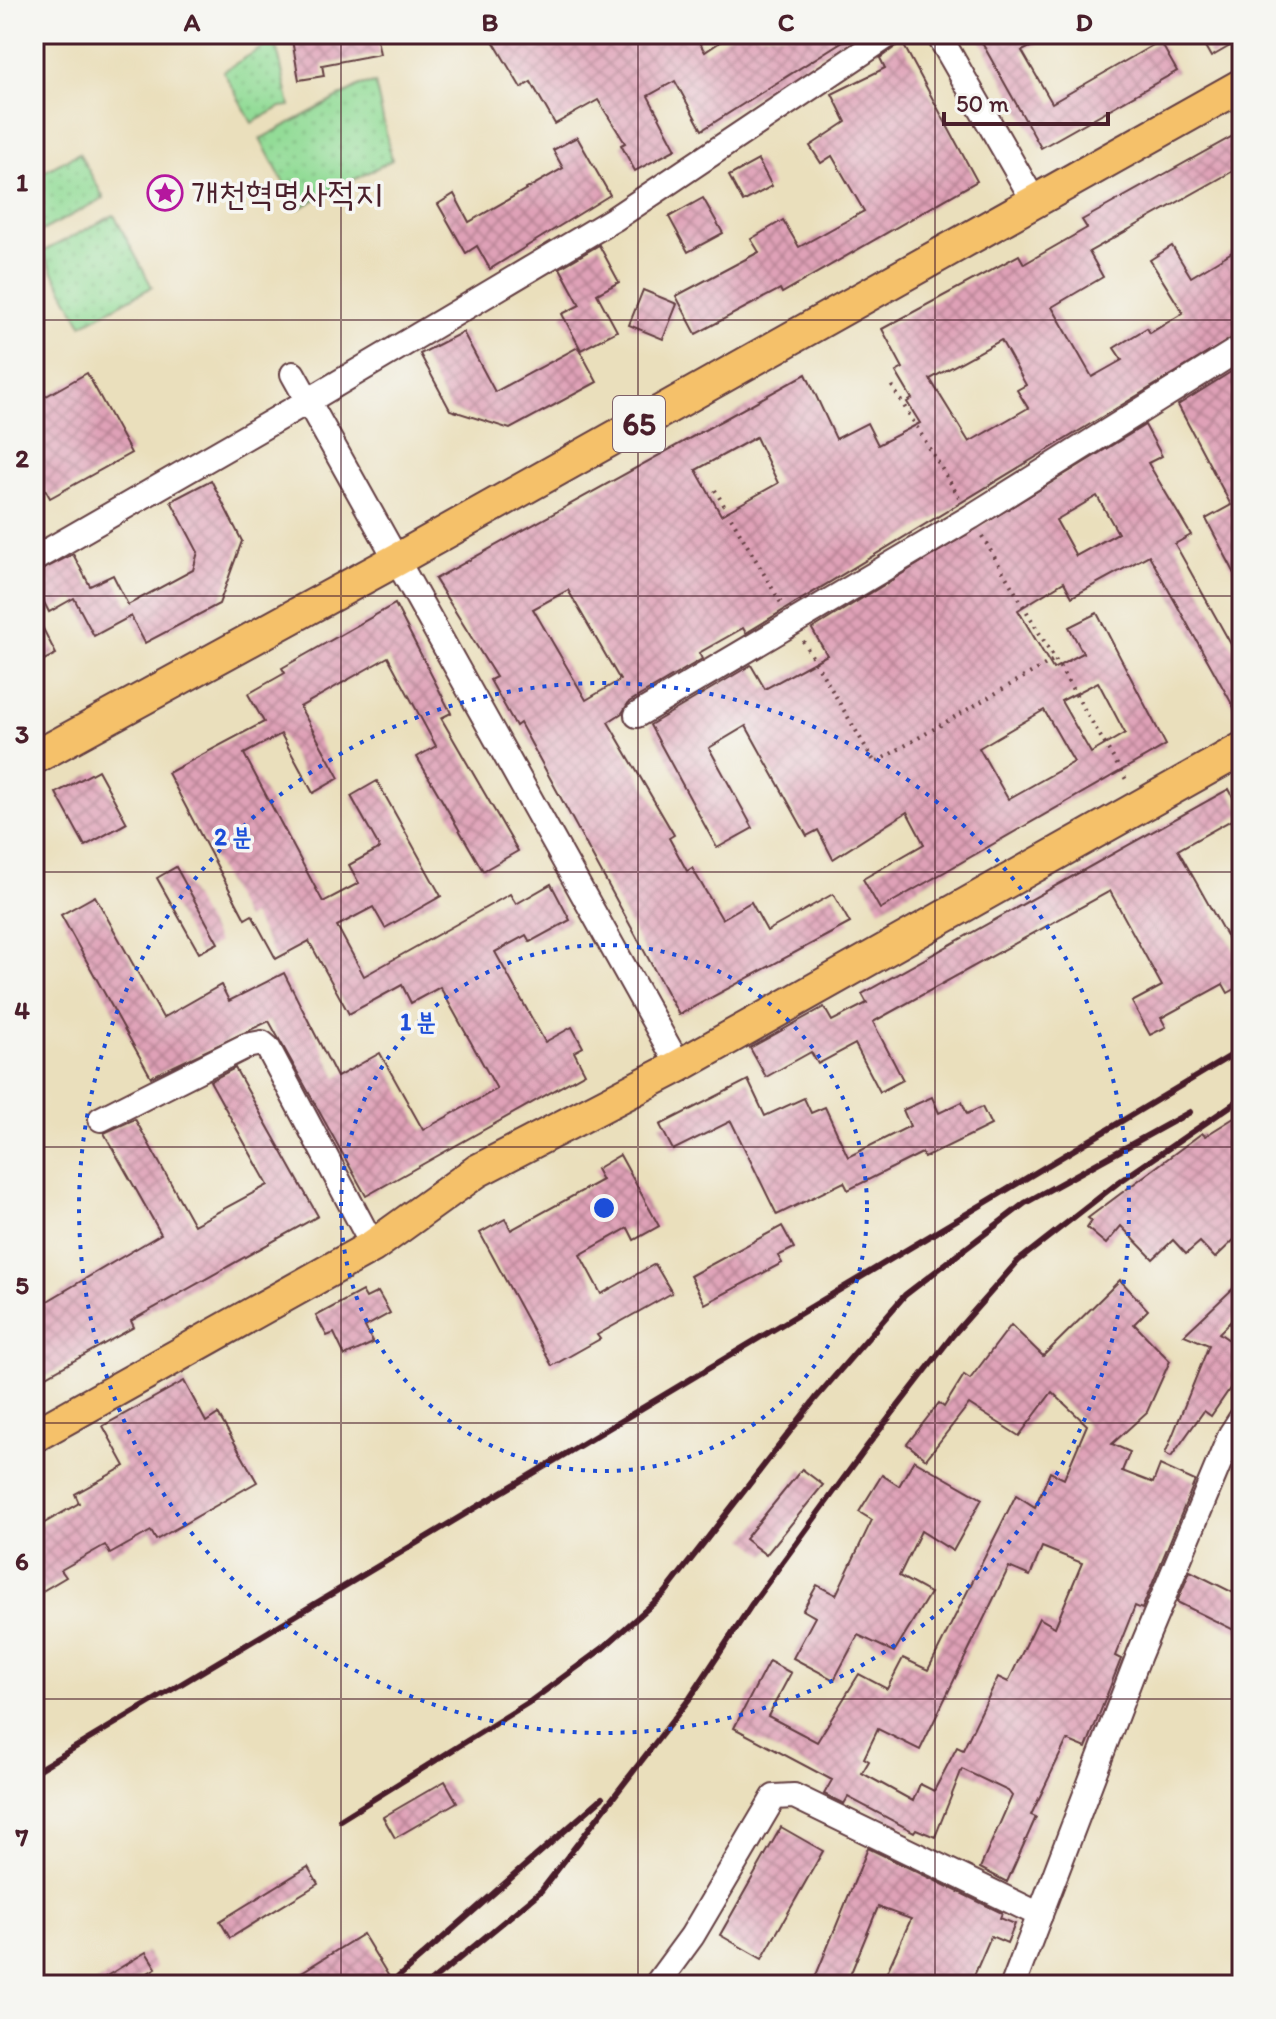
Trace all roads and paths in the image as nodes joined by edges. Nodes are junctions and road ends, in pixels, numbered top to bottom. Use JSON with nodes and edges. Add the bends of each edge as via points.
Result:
{"nodes":[{"id":1,"x":890,"y":34,"type":"edge"},
{"id":2,"x":938,"y":34,"type":"edge"},
{"id":3,"x":1242,"y":85,"type":"edge"},
{"id":4,"x":1034,"y":201,"type":"junction"},
{"id":5,"x":1242,"y":347,"type":"edge"},
{"id":6,"x":293,"y":374,"type":"dead end"},
{"id":7,"x":892,"y":386,"type":"dead end"},
{"id":8,"x":308,"y":401,"type":"junction"},
{"id":9,"x":715,"y":490,"type":"dead end"},
{"id":10,"x":971,"y":517,"type":"junction"},
{"id":11,"x":37,"y":550,"type":"edge"},
{"id":12,"x":398,"y":559,"type":"junction"},
{"id":13,"x":792,"y":623,"type":"junction"},
{"id":14,"x":1055,"y":659,"type":"junction"},
{"id":15,"x":637,"y":715,"type":"dead end"},
{"id":16,"x":1242,"y":749,"type":"edge"},
{"id":17,"x":34,"y":758,"type":"edge"},
{"id":18,"x":1141,"y":805,"type":"junction"},
{"id":19,"x":679,"y":1066,"type":"junction"},
{"id":20,"x":101,"y":1119,"type":"dead end"},
{"id":21,"x":373,"y":1246,"type":"junction"},
{"id":22,"x":1242,"y":1417,"type":"edge"},
{"id":23,"x":34,"y":1436,"type":"edge"},
{"id":24,"x":1040,"y":1915,"type":"junction"},
{"id":25,"x":656,"y":1985,"type":"edge"},
{"id":26,"x":1013,"y":1985,"type":"edge"}],
"edges":[{"from":1,"to":8,"type":"street","via":[[614,219]]},
{"from":2,"to":4,"type":"street"},
{"from":3,"to":4,"type":"main road","number":"65"},
{"from":4,"to":12,"type":"main road","number":"65"},
{"from":5,"to":10,"type":"street"},
{"from":6,"to":8,"type":"street"},
{"from":7,"to":10,"type":"path"},
{"from":8,"to":11,"type":"street"},
{"from":8,"to":12,"type":"street"},
{"from":9,"to":13,"type":"path"},
{"from":10,"to":13,"type":"street"},
{"from":10,"to":14,"type":"path"},
{"from":12,"to":17,"type":"main road","number":"65"},
{"from":12,"to":19,"type":"street"},
{"from":13,"to":14,"type":"path","via":[[875,763]]},
{"from":13,"to":15,"type":"street"},
{"from":14,"to":18,"type":"path"},
{"from":16,"to":18,"type":"main road"},
{"from":18,"to":19,"type":"main road"},
{"from":19,"to":21,"type":"main road","via":[[477,1171]]},
{"from":20,"to":21,"type":"street","via":[[246,1046],[262,1043]]},
{"from":21,"to":23,"type":"main road"},
{"from":22,"to":24,"type":"street","via":[[1145,1640]]},
{"from":24,"to":25,"type":"street","via":[[794,1796],[774,1797],[692,1936]]},
{"from":24,"to":26,"type":"street"}]}
